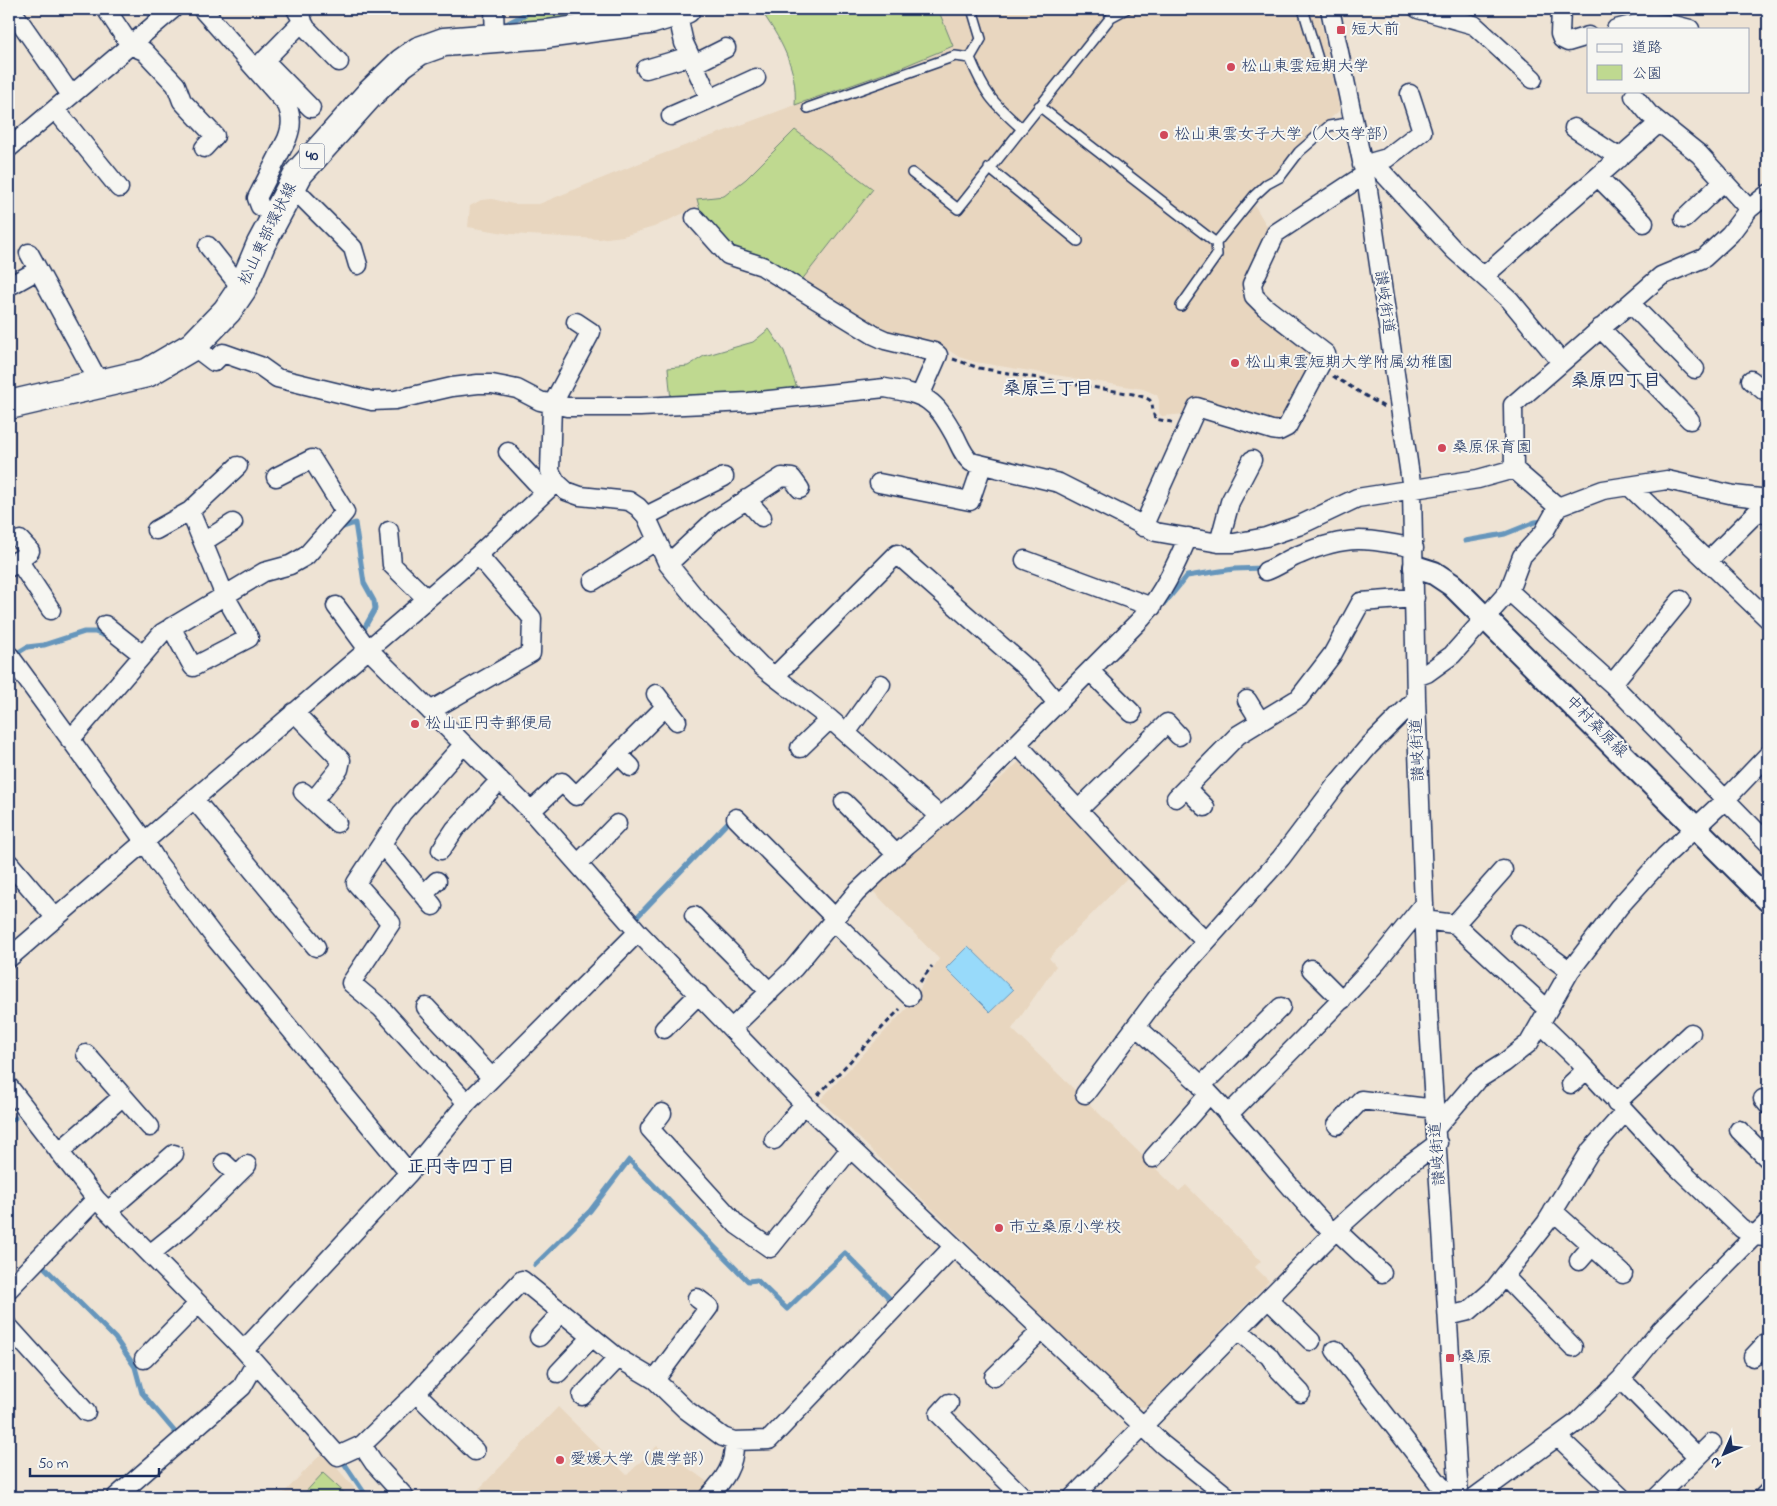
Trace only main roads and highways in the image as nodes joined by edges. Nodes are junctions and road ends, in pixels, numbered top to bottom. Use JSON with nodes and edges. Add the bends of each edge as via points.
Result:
{"nodes":[{"id":1,"x":682,"y":10,"type":"edge"},
{"id":2,"x":9,"y":403,"type":"edge"}],
"edges":[{"from":1,"to":2,"type":"main road","name":"松山東部環状線","number":"40","via":[[650,20],[547,34],[444,42],[419,51],[402,64],[299,172],[242,289],[227,311],[193,346],[147,373]]}]}
